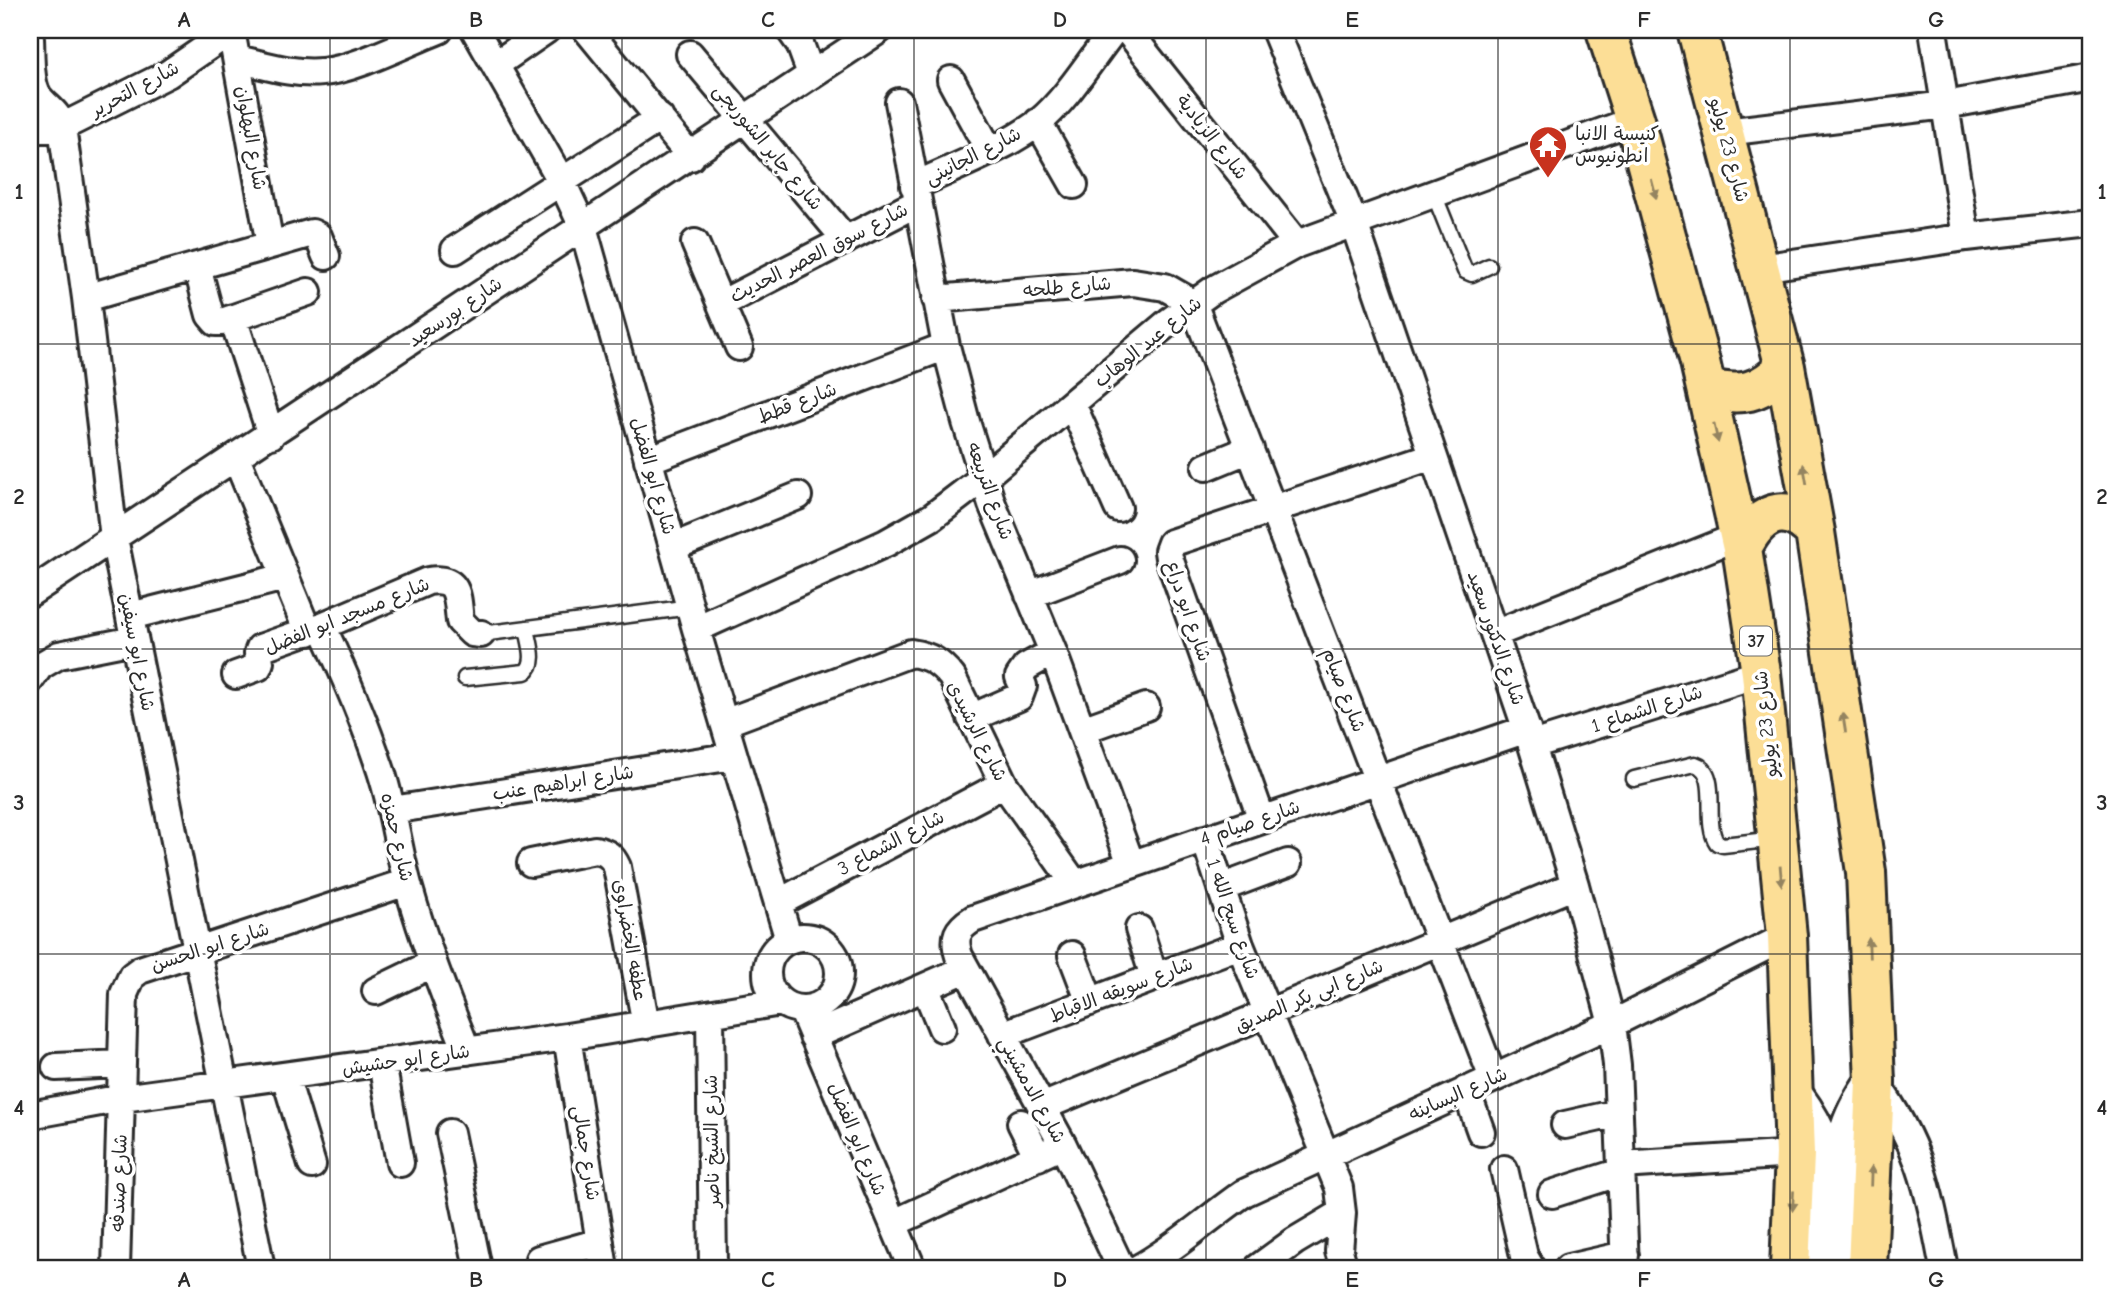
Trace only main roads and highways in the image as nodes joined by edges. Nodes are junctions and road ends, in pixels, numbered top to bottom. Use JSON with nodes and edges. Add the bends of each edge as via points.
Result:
{"nodes":[{"id":1,"x":1606,"y":30,"type":"edge"},
{"id":2,"x":1697,"y":30,"type":"edge"},
{"id":3,"x":1785,"y":367,"type":"junction"},
{"id":4,"x":1706,"y":388,"type":"junction"},
{"id":5,"x":1815,"y":533,"type":"junction"},
{"id":6,"x":1741,"y":542,"type":"junction"},
{"id":7,"x":1875,"y":1082,"type":"junction"},
{"id":8,"x":1794,"y":1097,"type":"junction"},
{"id":9,"x":1790,"y":1268,"type":"edge"},
{"id":10,"x":1812,"y":1268,"type":"edge"},
{"id":11,"x":1840,"y":1268,"type":"edge"},
{"id":12,"x":1867,"y":1268,"type":"edge"}],
"edges":[{"from":1,"to":4,"type":"main road","name":"شارع 23 يوليو","number":"37","one_way":true,"via":[[1635,120]]},
{"from":2,"to":3,"type":"main road","name":"شارع 23 يوليو"},
{"from":3,"to":4,"type":"main road","via":[[1758,389],[1724,393]]},
{"from":5,"to":3,"type":"main road","name":"شارع 23 يوليو","one_way":true},
{"from":4,"to":6,"type":"main road","name":"شارع 23 يوليو","number":"37","one_way":true},
{"from":5,"to":6,"type":"main road","via":[[1802,518],[1784,513],[1765,517]]},
{"from":7,"to":5,"type":"main road","name":"شارع 23 يوليو","one_way":true,"via":[[1866,872]]},
{"from":6,"to":8,"type":"main road","name":"شارع 23 يوليو","number":"37","one_way":true,"via":[[1761,673],[1787,936]]},
{"from":7,"to":11,"type":"main road","via":[[1848,1137]]},
{"from":12,"to":7,"type":"main road","name":"شارع 23 يوليو","one_way":true},
{"from":8,"to":9,"type":"main road","name":"شارع 23 يوليو","number":"37","one_way":true},
{"from":8,"to":10,"type":"main road","via":[[1820,1146],[1823,1174]]}]}
